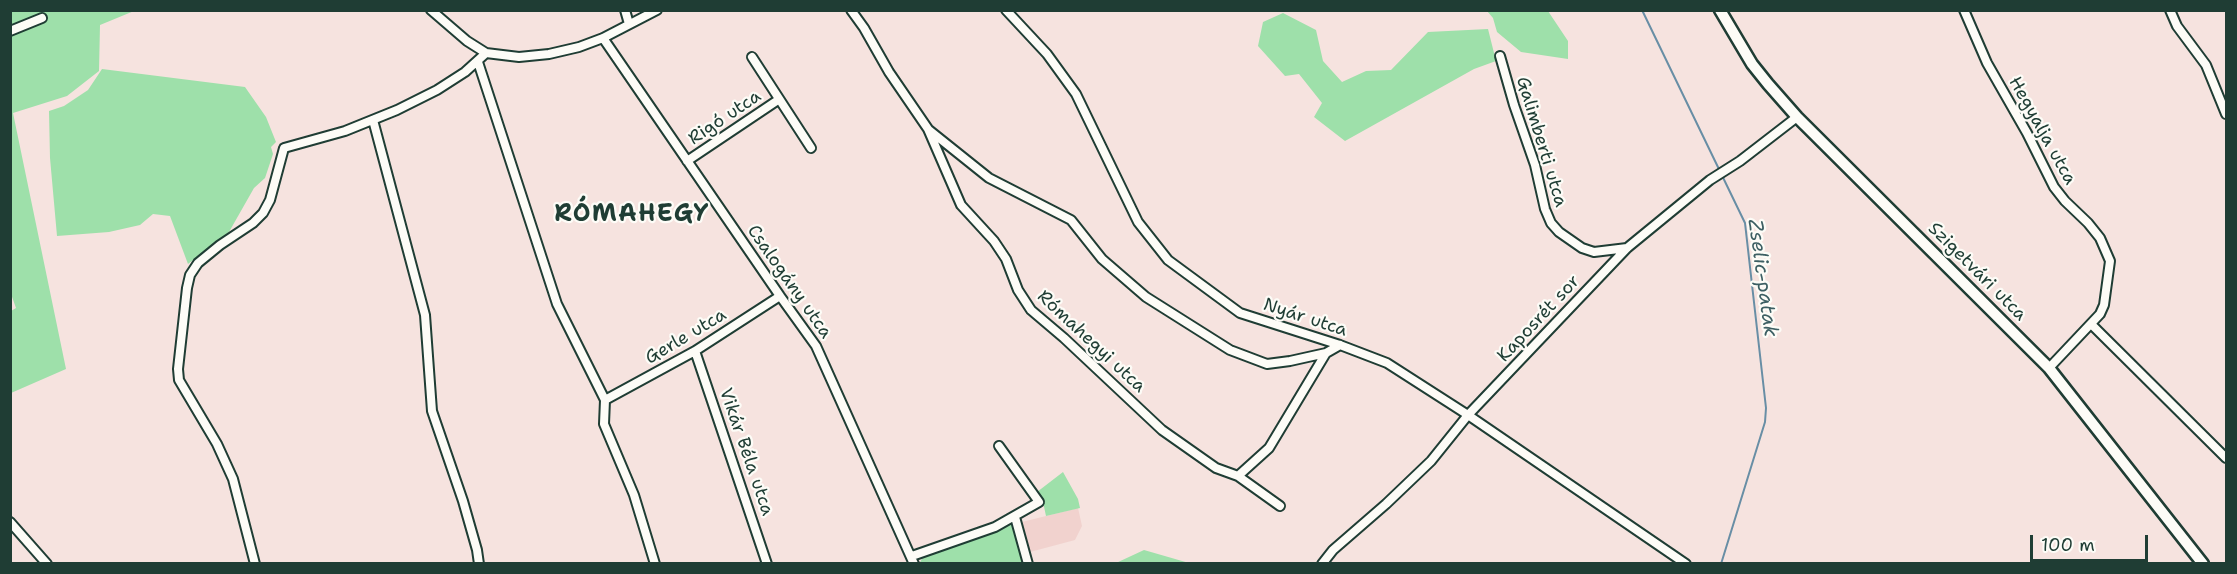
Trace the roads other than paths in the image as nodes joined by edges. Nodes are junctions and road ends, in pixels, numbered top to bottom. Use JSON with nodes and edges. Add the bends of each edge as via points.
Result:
{"nodes":[{"id":1,"x":431,"y":10,"type":"edge"},
{"id":2,"x":625,"y":10,"type":"edge"},
{"id":3,"x":657,"y":10,"type":"edge"},
{"id":4,"x":850,"y":10,"type":"edge"},
{"id":5,"x":1006,"y":10,"type":"edge"},
{"id":6,"x":1720,"y":10,"type":"edge"},
{"id":7,"x":1964,"y":10,"type":"edge"},
{"id":8,"x":2170,"y":10,"type":"edge"},
{"id":9,"x":42,"y":18,"type":"dead end"},
{"id":10,"x":629,"y":24,"type":"junction"},
{"id":11,"x":10,"y":31,"type":"edge"},
{"id":12,"x":603,"y":38,"type":"junction"},
{"id":13,"x":486,"y":53,"type":"junction"},
{"id":14,"x":1500,"y":56,"type":"dead end"},
{"id":15,"x":752,"y":57,"type":"dead end"},
{"id":16,"x":478,"y":62,"type":"junction"},
{"id":17,"x":778,"y":100,"type":"junction"},
{"id":18,"x":2226,"y":114,"type":"edge"},
{"id":19,"x":1797,"y":117,"type":"junction"},
{"id":20,"x":373,"y":120,"type":"junction"},
{"id":21,"x":928,"y":129,"type":"junction"},
{"id":22,"x":811,"y":148,"type":"dead end"},
{"id":23,"x":687,"y":161,"type":"junction"},
{"id":24,"x":1627,"y":248,"type":"junction"},
{"id":25,"x":780,"y":296,"type":"junction"},
{"id":26,"x":2091,"y":324,"type":"junction"},
{"id":27,"x":1340,"y":345,"type":"junction"},
{"id":28,"x":695,"y":351,"type":"junction"},
{"id":29,"x":1326,"y":353,"type":"junction"},
{"id":30,"x":2049,"y":368,"type":"junction"},
{"id":31,"x":605,"y":400,"type":"junction"},
{"id":32,"x":1468,"y":415,"type":"junction"},
{"id":33,"x":999,"y":446,"type":"dead end"},
{"id":34,"x":2226,"y":458,"type":"edge"},
{"id":35,"x":1238,"y":476,"type":"junction"},
{"id":36,"x":1280,"y":506,"type":"dead end"},
{"id":37,"x":1015,"y":518,"type":"junction"},
{"id":38,"x":10,"y":522,"type":"edge"},
{"id":39,"x":913,"y":560,"type":"edge"},
{"id":40,"x":48,"y":564,"type":"edge"},
{"id":41,"x":255,"y":564,"type":"edge"},
{"id":42,"x":479,"y":564,"type":"edge"},
{"id":43,"x":654,"y":564,"type":"edge"},
{"id":44,"x":767,"y":564,"type":"edge"},
{"id":45,"x":1028,"y":564,"type":"edge"},
{"id":46,"x":1323,"y":564,"type":"edge"},
{"id":47,"x":1686,"y":564,"type":"edge"},
{"id":48,"x":2203,"y":564,"type":"edge"}],
"edges":[{"from":1,"to":13,"type":"street"},
{"from":2,"to":10,"type":"street"},
{"from":3,"to":10,"type":"street"},
{"from":4,"to":21,"type":"street","name":"Rómahegyi utca"},
{"from":5,"to":27,"type":"street","name":"Nyár utca","via":[[1047,54],[1076,94],[1138,222],[1168,260],[1240,313]]},
{"from":6,"to":19,"type":"street","name":"Szigetvári utca","via":[[1752,64]]},
{"from":7,"to":26,"type":"street","name":"Hegyalja utca","via":[[2054,187],[2100,238],[2110,261],[2104,304]]},
{"from":8,"to":18,"type":"street","via":[[2206,65]]},
{"from":9,"to":11,"type":"street"},
{"from":10,"to":12,"type":"street"},
{"from":12,"to":13,"type":"street","via":[[549,54],[519,57]]},
{"from":12,"to":23,"type":"street","name":"Csalogány utca"},
{"from":13,"to":16,"type":"street"},
{"from":14,"to":24,"type":"street","name":"Galimberti utca","via":[[1551,223],[1594,252]]},
{"from":15,"to":17,"type":"street","name":"Rigó utca"},
{"from":16,"to":20,"type":"street","via":[[437,90]]},
{"from":16,"to":31,"type":"street","via":[[557,304]]},
{"from":17,"to":22,"type":"street","name":"Rigó utca"},
{"from":17,"to":23,"type":"street","name":"Rigó utca"},
{"from":19,"to":24,"type":"street","name":"Kaposrét sor"},
{"from":19,"to":30,"type":"street","name":"Szigetvári utca"},
{"from":20,"to":41,"type":"street","via":[[284,148],[263,213],[198,263],[190,274],[179,380],[218,444],[233,479]]},
{"from":20,"to":42,"type":"street","via":[[425,315],[432,411],[466,511]]},
{"from":21,"to":29,"type":"street","via":[[989,178],[1071,220],[1102,259],[1146,297],[1230,350],[1267,364]]},
{"from":21,"to":35,"type":"street","name":"Rómahegyi utca","via":[[961,205],[994,241],[1030,310],[1162,430],[1216,468]]},
{"from":23,"to":25,"type":"street","name":"Csalogány utca"},
{"from":24,"to":32,"type":"street","name":"Kaposrét sor"},
{"from":25,"to":28,"type":"street","name":"Gerle utca"},
{"from":25,"to":39,"type":"street","name":"Csalogány utca","via":[[816,346]]},
{"from":26,"to":30,"type":"street","name":"Hegyalja utca"},
{"from":26,"to":34,"type":"street"},
{"from":27,"to":29,"type":"street"},
{"from":27,"to":32,"type":"street","name":"Nyár utca","via":[[1387,363]]},
{"from":28,"to":31,"type":"street","name":"Gerle utca"},
{"from":28,"to":44,"type":"street","name":"Vikár Béla utca"},
{"from":29,"to":35,"type":"street","via":[[1269,448]]},
{"from":30,"to":48,"type":"street","name":"Szigetvári utca"},
{"from":31,"to":43,"type":"street","via":[[604,424],[634,495]]},
{"from":32,"to":46,"type":"street","name":"Kaposrét sor","via":[[1431,461]]},
{"from":32,"to":47,"type":"street","name":"Nyár utca"},
{"from":33,"to":37,"type":"street","via":[[1039,502]]},
{"from":35,"to":36,"type":"street","name":"Rómahegyi utca"},
{"from":37,"to":39,"type":"street"},
{"from":37,"to":45,"type":"street"},
{"from":38,"to":40,"type":"street"}]}
